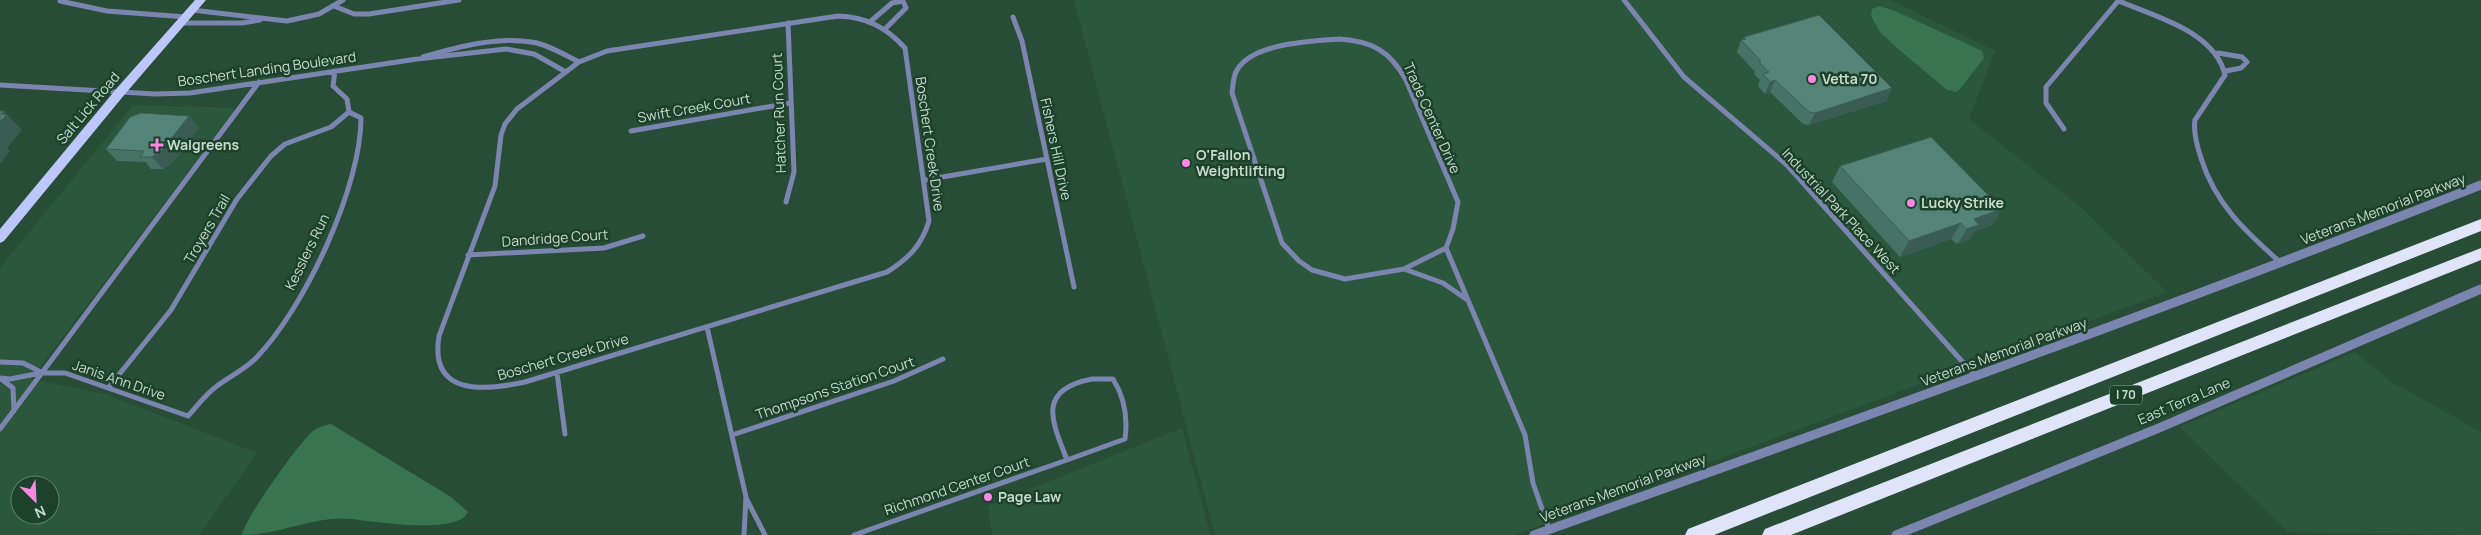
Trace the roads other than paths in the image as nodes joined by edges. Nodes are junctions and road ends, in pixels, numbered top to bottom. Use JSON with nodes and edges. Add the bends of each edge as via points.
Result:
{"nodes":[{"id":1,"x":201,"y":0,"type":"edge"},
{"id":2,"x":343,"y":0,"type":"edge"},
{"id":3,"x":459,"y":0,"type":"edge"},
{"id":4,"x":1624,"y":0,"type":"edge"},
{"id":5,"x":2119,"y":0,"type":"edge"},
{"id":6,"x":60,"y":1,"type":"dead end"},
{"id":7,"x":334,"y":6,"type":"junction"},
{"id":8,"x":187,"y":16,"type":"junction"},
{"id":9,"x":1014,"y":17,"type":"dead end"},
{"id":10,"x":262,"y":20,"type":"junction"},
{"id":11,"x":871,"y":21,"type":"junction"},
{"id":12,"x":788,"y":23,"type":"junction"},
{"id":13,"x":886,"y":28,"type":"junction"},
{"id":14,"x":2218,"y":53,"type":"junction"},
{"id":15,"x":417,"y":59,"type":"junction"},
{"id":16,"x":579,"y":62,"type":"junction"},
{"id":17,"x":335,"y":71,"type":"junction"},
{"id":18,"x":2226,"y":71,"type":"junction"},
{"id":19,"x":566,"y":72,"type":"junction"},
{"id":20,"x":259,"y":82,"type":"junction"},
{"id":21,"x":0,"y":85,"type":"edge"},
{"id":22,"x":121,"y":91,"type":"junction"},
{"id":23,"x":790,"y":103,"type":"junction"},
{"id":24,"x":349,"y":112,"type":"junction"},
{"id":25,"x":2064,"y":129,"type":"dead end"},
{"id":26,"x":631,"y":131,"type":"dead end"},
{"id":27,"x":1047,"y":159,"type":"junction"},
{"id":28,"x":925,"y":180,"type":"junction"},
{"id":29,"x":2481,"y":185,"type":"edge"},
{"id":30,"x":786,"y":202,"type":"dead end"},
{"id":31,"x":2481,"y":225,"type":"edge"},
{"id":32,"x":643,"y":236,"type":"dead end"},
{"id":33,"x":0,"y":238,"type":"edge"},
{"id":34,"x":1446,"y":248,"type":"junction"},
{"id":35,"x":2481,"y":254,"type":"edge"},
{"id":36,"x":468,"y":255,"type":"junction"},
{"id":37,"x":2282,"y":263,"type":"junction"},
{"id":38,"x":1404,"y":269,"type":"junction"},
{"id":39,"x":1074,"y":287,"type":"dead end"},
{"id":40,"x":2481,"y":289,"type":"edge"},
{"id":41,"x":1467,"y":299,"type":"junction"},
{"id":42,"x":707,"y":327,"type":"junction"},
{"id":43,"x":943,"y":359,"type":"dead end"},
{"id":44,"x":0,"y":362,"type":"edge"},
{"id":45,"x":41,"y":373,"type":"junction"},
{"id":46,"x":557,"y":373,"type":"junction"},
{"id":47,"x":1976,"y":377,"type":"junction"},
{"id":48,"x":0,"y":378,"type":"edge"},
{"id":49,"x":109,"y":387,"type":"junction"},
{"id":50,"x":14,"y":411,"type":"junction"},
{"id":51,"x":188,"y":416,"type":"joint"},
{"id":52,"x":0,"y":429,"type":"edge"},
{"id":53,"x":565,"y":434,"type":"dead end"},
{"id":54,"x":732,"y":435,"type":"junction"},
{"id":55,"x":1067,"y":461,"type":"junction"},
{"id":56,"x":746,"y":497,"type":"junction"},
{"id":57,"x":1549,"y":529,"type":"junction"},
{"id":58,"x":744,"y":535,"type":"edge"},
{"id":59,"x":765,"y":535,"type":"edge"},
{"id":60,"x":854,"y":535,"type":"edge"},
{"id":61,"x":1534,"y":535,"type":"edge"},
{"id":62,"x":1694,"y":535,"type":"edge"},
{"id":63,"x":1771,"y":535,"type":"edge"},
{"id":64,"x":1896,"y":535,"type":"edge"}],
"edges":[{"from":1,"to":8,"type":"main road","name":"Salt Lick Road"},
{"from":2,"to":7,"type":"street"},
{"from":3,"to":7,"type":"street","via":[[369,14],[354,14]]},
{"from":4,"to":47,"type":"street","name":"Industrial Park Place West","via":[[1684,77],[1787,166]]},
{"from":5,"to":14,"type":"street","via":[[2190,33]]},
{"from":5,"to":25,"type":"street","via":[[2046,87],[2046,102]]},
{"from":6,"to":8,"type":"street","via":[[80,8],[115,13]]},
{"from":7,"to":10,"type":"street","via":[[295,20]]},
{"from":8,"to":10,"type":"street","via":[[249,16]]},
{"from":8,"to":10,"type":"street","via":[[242,23]]},
{"from":8,"to":22,"type":"main road","name":"Salt Lick Road"},
{"from":9,"to":27,"type":"street","name":"Fishers Hill Drive","via":[[1022,40]]},
{"from":11,"to":12,"type":"street","name":"Boschert Creek Drive","via":[[838,16]]},
{"from":11,"to":13,"type":"street","name":"Boschert Creek Drive"},
{"from":11,"to":13,"type":"street","via":[[892,4],[903,1],[906,8]]},
{"from":12,"to":16,"type":"street","name":"Boschert Creek Drive","via":[[624,47]]},
{"from":12,"to":23,"type":"street","name":"Hatcher Run Court"},
{"from":13,"to":28,"type":"street","name":"Boschert Creek Drive","via":[[905,48]]},
{"from":14,"to":18,"type":"street"},
{"from":14,"to":18,"type":"street","via":[[2242,57],[2247,62],[2241,68]]},
{"from":15,"to":16,"type":"street","name":"Boschert Landing Boulevard","via":[[498,43],[530,42]]},
{"from":15,"to":17,"type":"street","name":"Boschert Landing Boulevard"},
{"from":15,"to":19,"type":"street","name":"Boschert Landing Boulevard","via":[[514,50],[534,54]]},
{"from":16,"to":19,"type":"street","name":"Boschert Creek Drive"},
{"from":17,"to":20,"type":"street","name":"Boschert Landing Boulevard"},
{"from":17,"to":24,"type":"street","name":"Kesslers Run","via":[[333,86],[347,99]]},
{"from":18,"to":37,"type":"street","via":[[2223,81],[2195,120],[2195,138],[2204,173],[2220,204]]},
{"from":19,"to":36,"type":"street","name":"Boschert Creek Drive","via":[[516,109],[505,124],[495,186]]},
{"from":20,"to":22,"type":"street","name":"Boschert Landing Boulevard","via":[[185,94]]},
{"from":20,"to":45,"type":"street"},
{"from":21,"to":22,"type":"street","name":"Boschert Landing Boulevard"},
{"from":22,"to":33,"type":"main road","name":"Salt Lick Road"},
{"from":23,"to":26,"type":"street","name":"Swift Creek Court"},
{"from":23,"to":30,"type":"street","name":"Hatcher Run Court","via":[[794,172]]},
{"from":24,"to":49,"type":"street","name":"Troyers Trail","via":[[331,127],[285,144],[271,156],[237,199],[171,310]]},
{"from":24,"to":51,"type":"street","name":"Kesslers Run","via":[[361,118],[354,166],[335,223],[313,272],[260,354],[250,365],[213,390]]},
{"from":27,"to":28,"type":"street"},
{"from":27,"to":39,"type":"street","name":"Fishers Hill Drive"},
{"from":28,"to":42,"type":"street","name":"Boschert Creek Drive","via":[[929,221],[926,233],[908,259],[887,272]]},
{"from":29,"to":37,"type":"street","name":"Veterans Memorial Parkway"},
{"from":31,"to":62,"type":"highway","number":"I 70"},
{"from":32,"to":36,"type":"street","name":"Dandridge Court","via":[[604,248]]},
{"from":34,"to":38,"type":"street","name":"Trade Center Drive"},
{"from":34,"to":38,"type":"street","name":"Trade Center Drive","via":[[1458,202],[1397,64],[1368,43],[1339,39],[1275,48],[1254,55],[1237,70],[1232,93],[1282,243],[1312,270],[1330,276],[1345,279]]},
{"from":34,"to":41,"type":"street"},
{"from":35,"to":63,"type":"highway","number":"I 70"},
{"from":36,"to":46,"type":"street","name":"Boschert Creek Drive","via":[[436,349],[442,371],[460,384],[478,388],[501,387]]},
{"from":37,"to":47,"type":"street","name":"Veterans Memorial Parkway"},
{"from":38,"to":41,"type":"street","name":"Trade Center Drive","via":[[1443,283]]},
{"from":40,"to":64,"type":"street","name":"East Terra Lane","via":[[2159,428]]},
{"from":41,"to":57,"type":"street","via":[[1525,435],[1536,499]]},
{"from":42,"to":46,"type":"street","name":"Boschert Creek Drive"},
{"from":42,"to":54,"type":"street"},
{"from":43,"to":54,"type":"street","name":"Thompsons Station Court","via":[[894,382]]},
{"from":44,"to":45,"type":"street","name":"Janis Ann Drive","via":[[23,363]]},
{"from":45,"to":48,"type":"street","name":"Janis Ann Drive"},
{"from":45,"to":49,"type":"street","name":"Janis Ann Drive","via":[[65,373]]},
{"from":45,"to":50,"type":"street"},
{"from":46,"to":53,"type":"street"},
{"from":47,"to":57,"type":"street","name":"Veterans Memorial Parkway"},
{"from":48,"to":50,"type":"street","via":[[13,388]]},
{"from":49,"to":51,"type":"street","name":"Janis Ann Drive"},
{"from":50,"to":52,"type":"street"},
{"from":54,"to":56,"type":"street"},
{"from":55,"to":55,"type":"street","via":[[1125,439],[1128,424],[1120,390],[1113,379],[1072,383],[1058,394],[1052,406],[1052,419]]},
{"from":55,"to":60,"type":"street","name":"Richmond Center Court"},
{"from":56,"to":58,"type":"street"},
{"from":56,"to":59,"type":"street"},
{"from":57,"to":61,"type":"street","name":"Veterans Memorial Parkway"}]}
